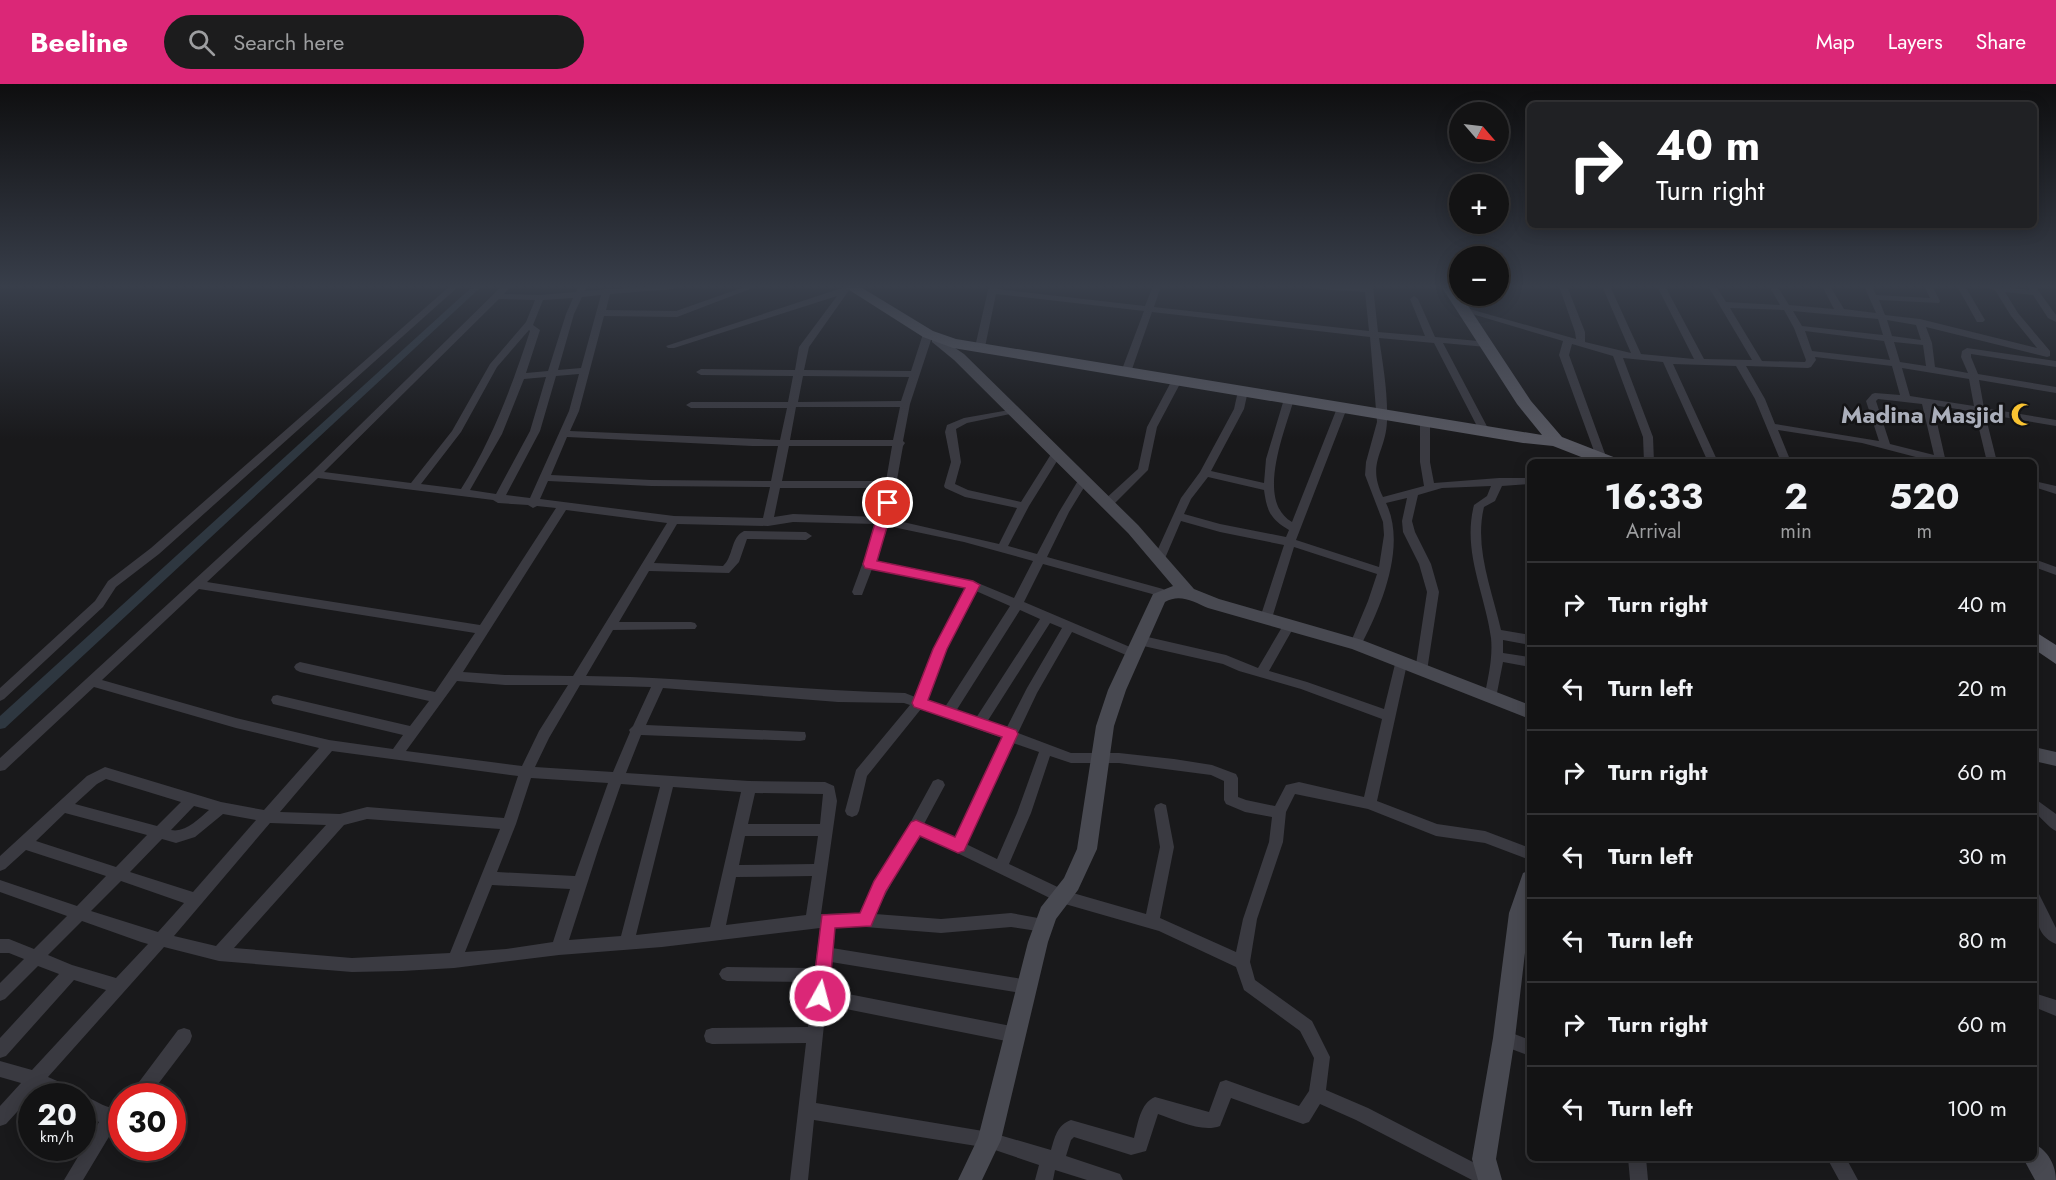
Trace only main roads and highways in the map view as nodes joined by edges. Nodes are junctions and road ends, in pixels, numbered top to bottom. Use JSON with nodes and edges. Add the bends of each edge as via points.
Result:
{"nodes":[{"id":1,"x":937,"y":337,"type":"edge"},
{"id":2,"x":1482,"y":337,"type":"edge"},
{"id":3,"x":1556,"y":441,"type":"junction"},
{"id":4,"x":1600,"y":459,"type":"edge"},
{"id":5,"x":2037,"y":640,"type":"edge"},
{"id":6,"x":2056,"y":656,"type":"edge"}],
"edges":[{"from":1,"to":3,"type":"main road","via":[[1244,392]]},
{"from":2,"to":3,"type":"main road","via":[[1525,404]]},
{"from":3,"to":4,"type":"main road"},
{"from":5,"to":6,"type":"main road"}]}
